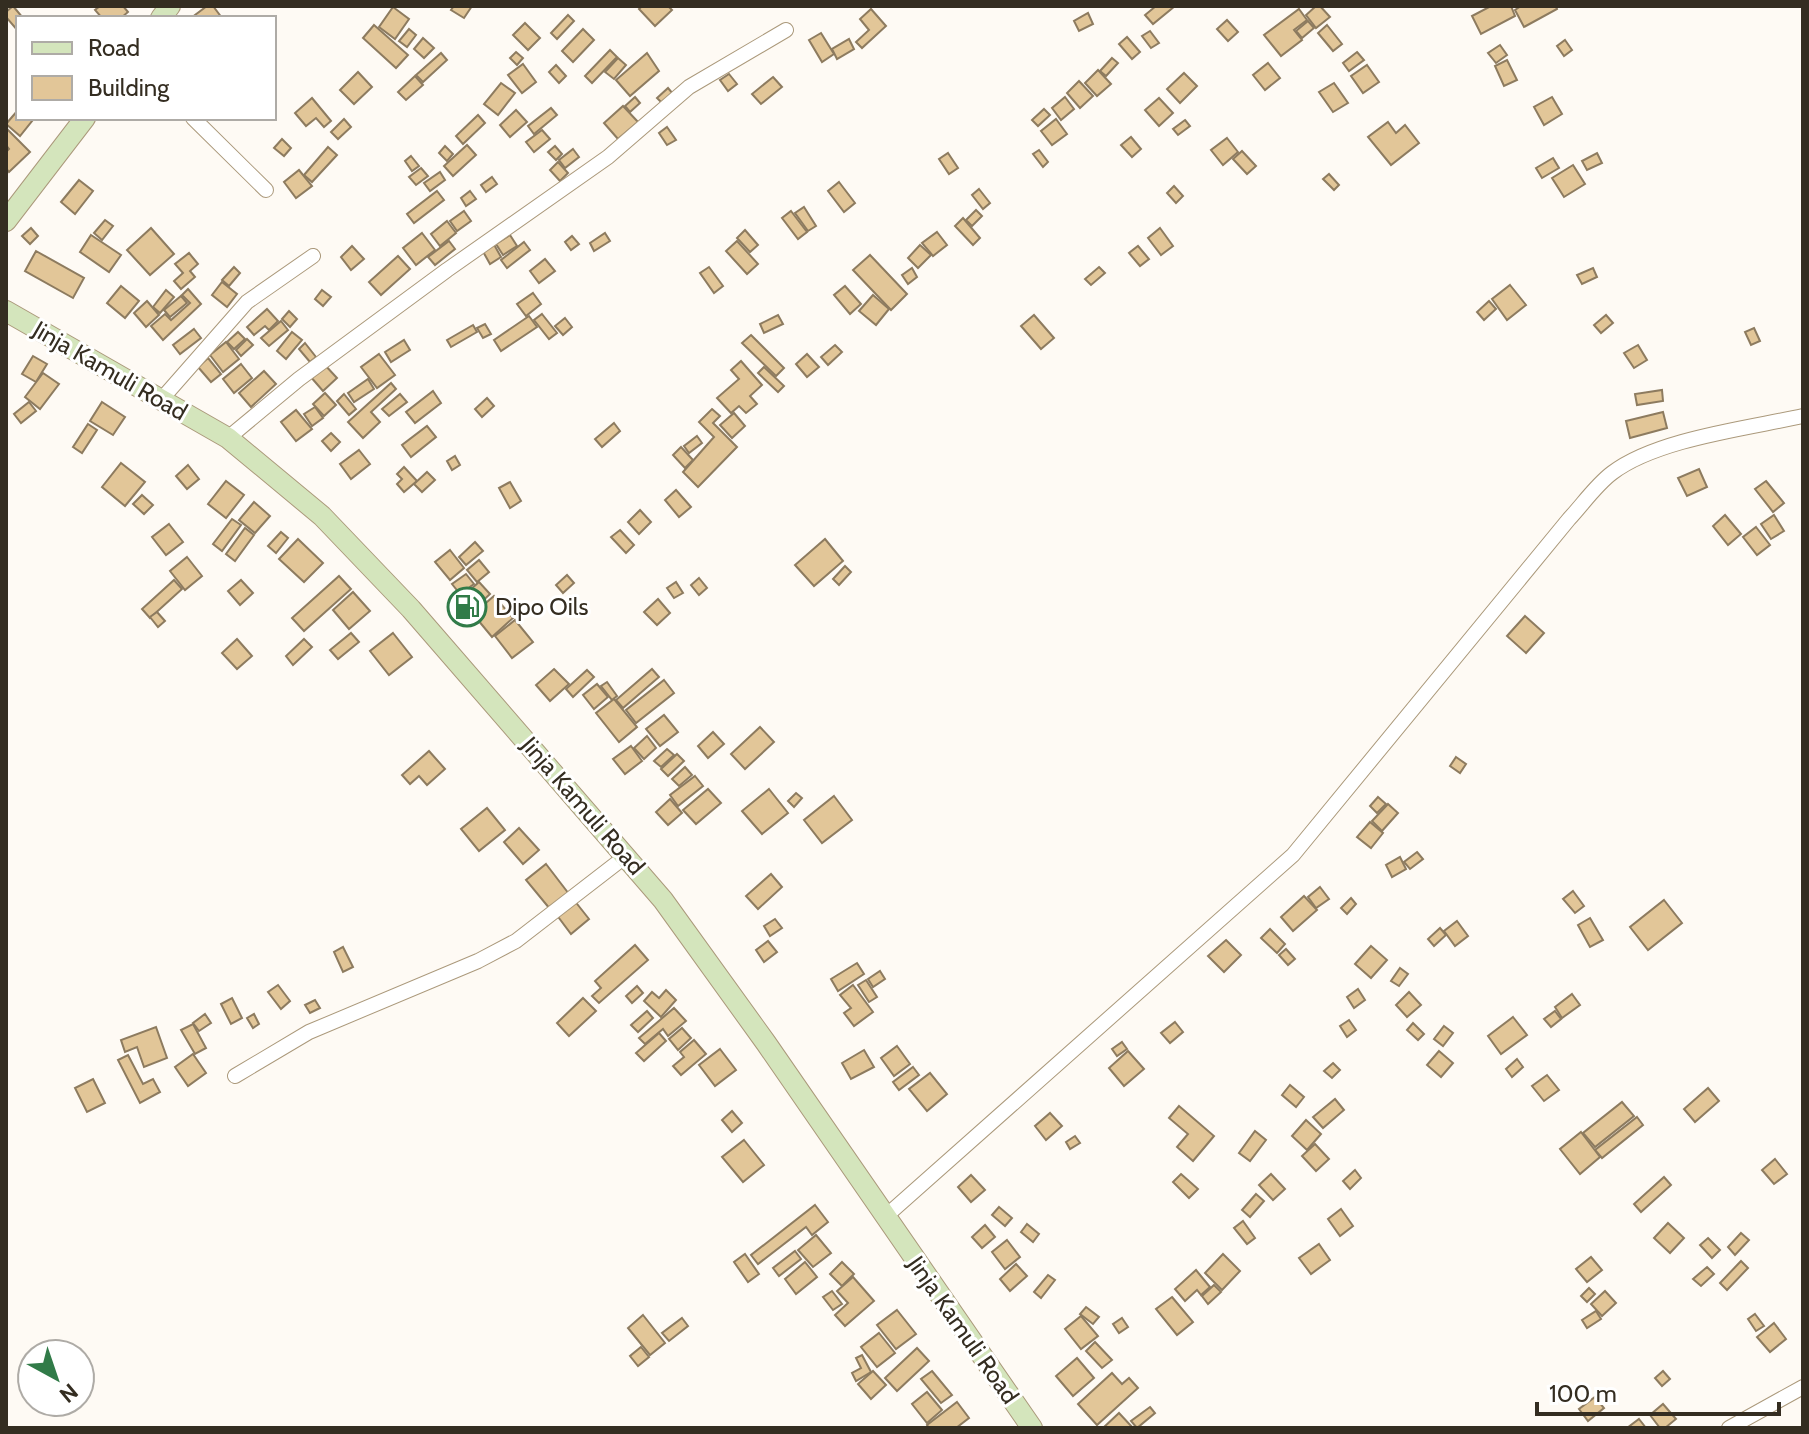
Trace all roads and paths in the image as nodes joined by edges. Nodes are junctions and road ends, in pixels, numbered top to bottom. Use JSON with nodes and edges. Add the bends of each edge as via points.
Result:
{"nodes":[{"id":1,"x":786,"y":30,"type":"dead end"},
{"id":2,"x":83,"y":120,"type":"edge"},
{"id":3,"x":195,"y":120,"type":"edge"},
{"id":4,"x":266,"y":190,"type":"dead end"},
{"id":5,"x":6,"y":221,"type":"edge"},
{"id":6,"x":313,"y":256,"type":"dead end"},
{"id":7,"x":6,"y":311,"type":"edge"},
{"id":8,"x":160,"y":401,"type":"junction"},
{"id":9,"x":1803,"y":416,"type":"edge"},
{"id":10,"x":228,"y":438,"type":"junction"},
{"id":11,"x":626,"y":856,"type":"junction"},
{"id":12,"x":235,"y":1076,"type":"dead end"},
{"id":13,"x":885,"y":1217,"type":"junction"},
{"id":14,"x":1803,"y":1387,"type":"edge"},
{"id":15,"x":1032,"y":1428,"type":"edge"},
{"id":16,"x":1729,"y":1428,"type":"edge"}],
"edges":[{"from":1,"to":10,"type":"street","via":[[689,87],[608,157],[422,288]]},
{"from":2,"to":5,"type":"main road"},
{"from":3,"to":4,"type":"street"},
{"from":6,"to":8,"type":"street","via":[[247,302]]},
{"from":7,"to":8,"type":"main road","name":"Jinja Kamuli Road"},
{"from":8,"to":10,"type":"main road","name":"Jinja Kamuli Road"},
{"from":9,"to":13,"type":"street","via":[[1651,452],[1612,473],[1293,855]]},
{"from":10,"to":11,"type":"main road","name":"Jinja Kamuli Road","via":[[322,516],[411,609]]},
{"from":11,"to":12,"type":"street","via":[[516,941],[309,1032]]},
{"from":11,"to":13,"type":"main road","name":"Jinja Kamuli Road","via":[[758,1031]]},
{"from":13,"to":15,"type":"main road","name":"Jinja Kamuli Road"},
{"from":14,"to":16,"type":"street"}]}
